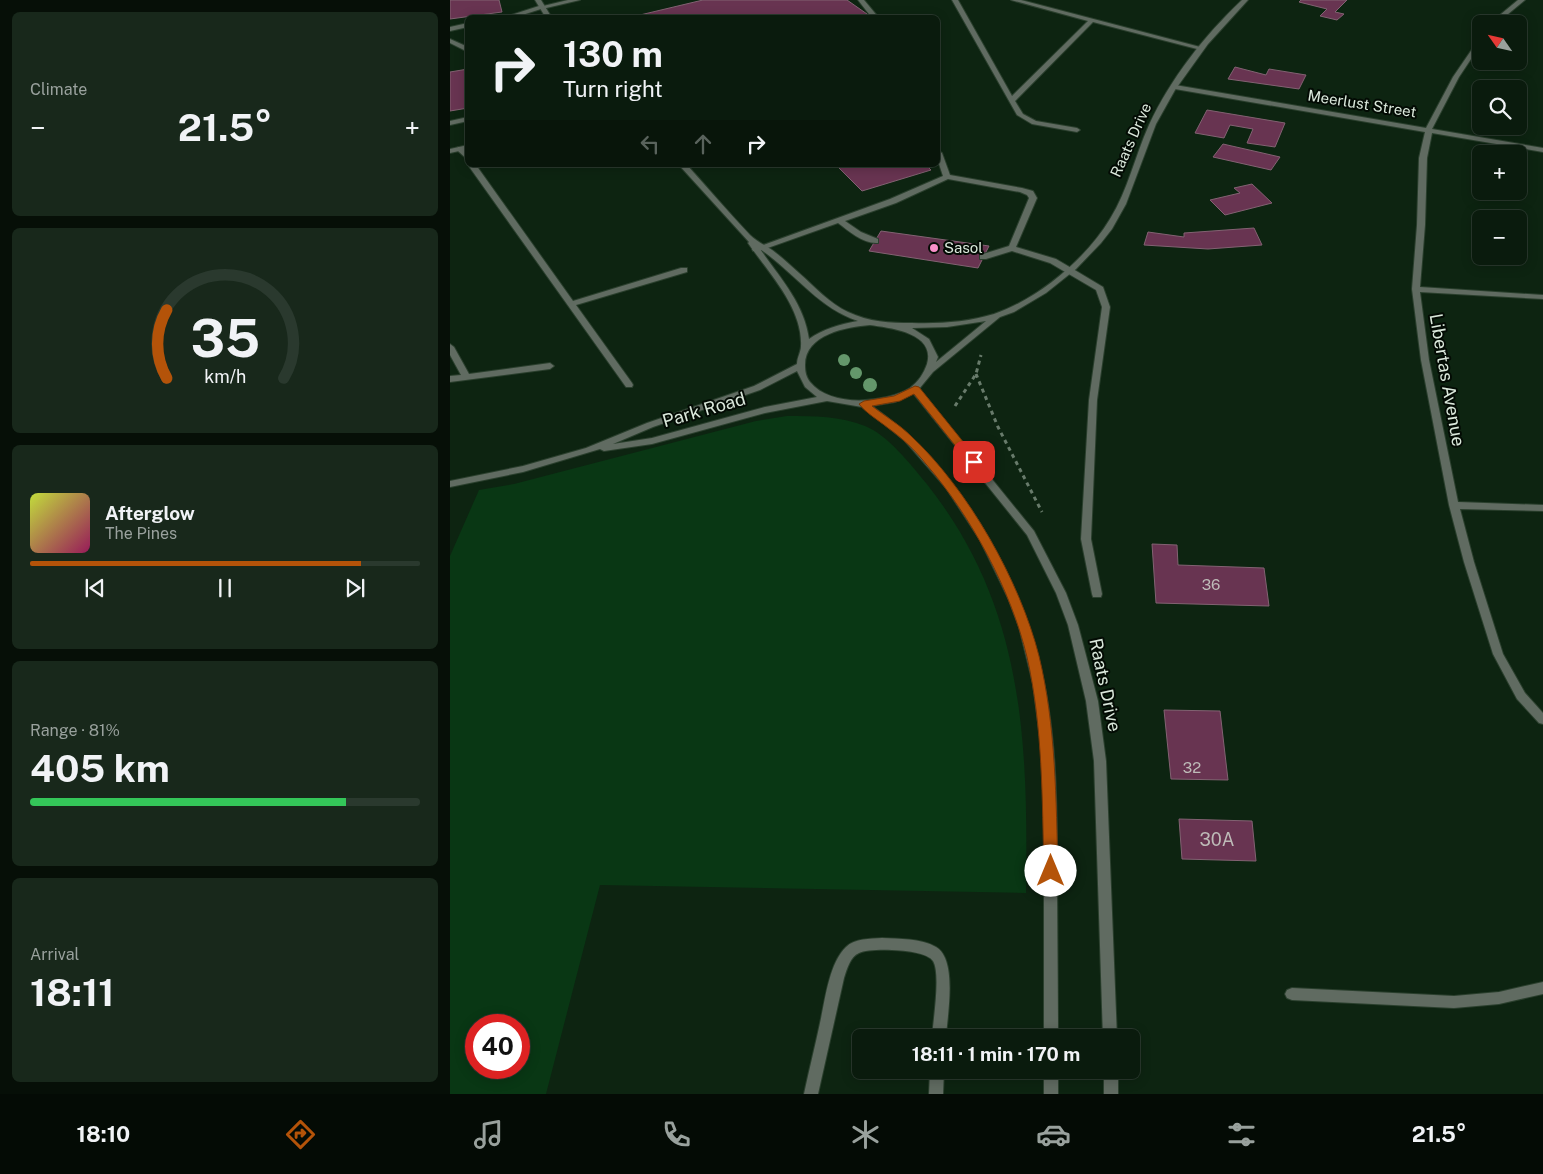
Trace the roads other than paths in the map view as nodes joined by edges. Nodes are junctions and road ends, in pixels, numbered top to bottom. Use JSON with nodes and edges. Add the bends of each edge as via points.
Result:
{"nodes":[{"id":1,"x":538,"y":0,"type":"edge"},
{"id":2,"x":577,"y":0,"type":"edge"},
{"id":3,"x":862,"y":0,"type":"edge"},
{"id":4,"x":955,"y":0,"type":"edge"},
{"id":5,"x":1014,"y":0,"type":"edge"},
{"id":6,"x":1245,"y":0,"type":"edge"},
{"id":7,"x":1522,"y":0,"type":"edge"},
{"id":8,"x":542,"y":7,"type":"junction"},
{"id":9,"x":515,"y":15,"type":"edge"},
{"id":10,"x":547,"y":15,"type":"edge"},
{"id":11,"x":874,"y":15,"type":"edge"},
{"id":12,"x":1503,"y":15,"type":"edge"},
{"id":13,"x":1092,"y":20,"type":"junction"},
{"id":14,"x":465,"y":26,"type":"edge"},
{"id":15,"x":450,"y":29,"type":"edge"},
{"id":16,"x":450,"y":41,"type":"edge"},
{"id":17,"x":458,"y":46,"type":"junction"},
{"id":18,"x":450,"y":48,"type":"edge"},
{"id":19,"x":1202,"y":48,"type":"junction"},
{"id":20,"x":465,"y":49,"type":"edge"},
{"id":21,"x":1472,"y":54,"type":"edge"},
{"id":22,"x":1175,"y":87,"type":"junction"},
{"id":23,"x":1012,"y":100,"type":"junction"},
{"id":24,"x":465,"y":120,"type":"edge"},
{"id":25,"x":450,"y":123,"type":"edge"},
{"id":26,"x":1428,"y":129,"type":"junction"},
{"id":27,"x":1077,"y":130,"type":"dead end"},
{"id":28,"x":464,"y":148,"type":"edge"},
{"id":29,"x":1543,"y":150,"type":"edge"},
{"id":30,"x":450,"y":151,"type":"edge"},
{"id":31,"x":940,"y":158,"type":"edge"},
{"id":32,"x":473,"y":167,"type":"edge"},
{"id":33,"x":685,"y":167,"type":"edge"},
{"id":34,"x":947,"y":177,"type":"junction"},
{"id":35,"x":839,"y":220,"type":"junction"},
{"id":36,"x":875,"y":241,"type":"dead end"},
{"id":37,"x":759,"y":248,"type":"junction"},
{"id":38,"x":1012,"y":248,"type":"junction"},
{"id":39,"x":983,"y":257,"type":"dead end"},
{"id":40,"x":684,"y":270,"type":"dead end"},
{"id":41,"x":1070,"y":271,"type":"junction"},
{"id":42,"x":1416,"y":290,"type":"junction"},
{"id":43,"x":1543,"y":297,"type":"edge"},
{"id":44,"x":571,"y":304,"type":"junction"},
{"id":45,"x":998,"y":315,"type":"junction"},
{"id":46,"x":870,"y":322,"type":"junction"},
{"id":47,"x":898,"y":326,"type":"junction"},
{"id":48,"x":450,"y":346,"type":"edge"},
{"id":49,"x":806,"y":349,"type":"junction"},
{"id":50,"x":550,"y":366,"type":"dead end"},
{"id":51,"x":800,"y":366,"type":"junction"},
{"id":52,"x":932,"y":370,"type":"junction"},
{"id":53,"x":466,"y":377,"type":"junction"},
{"id":54,"x":450,"y":379,"type":"edge"},
{"id":55,"x":629,"y":385,"type":"dead end"},
{"id":56,"x":915,"y":390,"type":"junction"},
{"id":57,"x":827,"y":398,"type":"junction"},
{"id":58,"x":864,"y":404,"type":"junction"},
{"id":59,"x":589,"y":450,"type":"junction"},
{"id":60,"x":450,"y":484,"type":"edge"},
{"id":61,"x":1454,"y":505,"type":"junction"},
{"id":62,"x":1543,"y":508,"type":"edge"},
{"id":63,"x":1097,"y":594,"type":"dead end"},
{"id":64,"x":1543,"y":720,"type":"edge"},
{"id":65,"x":1543,"y":988,"type":"edge"},
{"id":66,"x":1292,"y":994,"type":"dead end"},
{"id":67,"x":939,"y":1029,"type":"edge"},
{"id":68,"x":1051,"y":1029,"type":"edge"},
{"id":69,"x":1110,"y":1029,"type":"edge"},
{"id":70,"x":937,"y":1079,"type":"edge"},
{"id":71,"x":1051,"y":1079,"type":"edge"},
{"id":72,"x":1110,"y":1079,"type":"edge"},
{"id":73,"x":811,"y":1094,"type":"edge"},
{"id":74,"x":936,"y":1094,"type":"edge"},
{"id":75,"x":1052,"y":1094,"type":"edge"},
{"id":76,"x":1111,"y":1094,"type":"edge"}],
"edges":[{"from":1,"to":8,"type":"street"},
{"from":2,"to":8,"type":"street"},
{"from":3,"to":11,"type":"street"},
{"from":4,"to":23,"type":"street"},
{"from":5,"to":13,"type":"street"},
{"from":6,"to":19,"type":"street","name":"Raats Drive"},
{"from":7,"to":12,"type":"street"},
{"from":8,"to":9,"type":"street"},
{"from":8,"to":10,"type":"street"},
{"from":13,"to":19,"type":"street"},
{"from":13,"to":23,"type":"street"},
{"from":14,"to":15,"type":"street"},
{"from":16,"to":17,"type":"street"},
{"from":17,"to":18,"type":"street"},
{"from":17,"to":20,"type":"street"},
{"from":19,"to":22,"type":"street","name":"Raats Drive"},
{"from":21,"to":26,"type":"street","name":"Libertas Avenue"},
{"from":22,"to":26,"type":"street","name":"Meerlust Street"},
{"from":22,"to":41,"type":"street","name":"Raats Drive","via":[[1153,124],[1120,209],[1092,250]]},
{"from":23,"to":27,"type":"street","via":[[1020,115],[1029,121]]},
{"from":24,"to":25,"type":"street"},
{"from":26,"to":29,"type":"street","name":"Meerlust Street"},
{"from":26,"to":42,"type":"street","name":"Libertas Avenue","via":[[1423,158]]},
{"from":28,"to":30,"type":"street"},
{"from":31,"to":34,"type":"street"},
{"from":32,"to":44,"type":"street"},
{"from":33,"to":37,"type":"street"},
{"from":34,"to":35,"type":"street"},
{"from":34,"to":38,"type":"street","via":[[1030,193],[1032,198]]},
{"from":35,"to":36,"type":"street","via":[[858,234]]},
{"from":35,"to":37,"type":"street"},
{"from":37,"to":46,"type":"street","via":[[832,306]]},
{"from":37,"to":49,"type":"street","via":[[795,302],[804,325]]},
{"from":38,"to":39,"type":"street"},
{"from":38,"to":41,"type":"street","via":[[1053,261]]},
{"from":40,"to":44,"type":"street"},
{"from":41,"to":45,"type":"street","name":"Raats Drive"},
{"from":41,"to":63,"type":"street","via":[[1100,289],[1106,307],[1093,400],[1086,539]]},
{"from":42,"to":43,"type":"street"},
{"from":42,"to":61,"type":"street","name":"Libertas Avenue","via":[[1425,360]]},
{"from":44,"to":55,"type":"street"},
{"from":45,"to":47,"type":"street","name":"Raats Drive","via":[[954,325]]},
{"from":45,"to":52,"type":"street","name":"Raats Drive"},
{"from":46,"to":47,"type":"street"},
{"from":46,"to":49,"type":"street","via":[[838,327],[822,334]]},
{"from":47,"to":52,"type":"street","via":[[911,330],[928,343],[934,357]]},
{"from":48,"to":53,"type":"street"},
{"from":49,"to":51,"type":"street"},
{"from":50,"to":53,"type":"street"},
{"from":51,"to":57,"type":"street","via":[[801,374],[810,387]]},
{"from":51,"to":59,"type":"street","name":"Park Road","via":[[758,388]]},
{"from":52,"to":56,"type":"street"},
{"from":53,"to":54,"type":"street"},
{"from":56,"to":58,"type":"street","via":[[896,398]]},
{"from":56,"to":69,"type":"street","name":"Raats Drive","via":[[1031,533],[1073,625],[1092,701],[1100,761]]},
{"from":57,"to":58,"type":"street"},
{"from":57,"to":59,"type":"street","name":"Park Road","via":[[765,410],[652,442]]},
{"from":58,"to":68,"type":"street","via":[[907,437],[930,461],[962,504],[996,562],[1024,626],[1041,701],[1051,824]]},
{"from":59,"to":60,"type":"street","name":"Park Road","via":[[523,469]]},
{"from":61,"to":62,"type":"street"},
{"from":61,"to":64,"type":"street","name":"Libertas Avenue","via":[[1498,654],[1521,696]]},
{"from":65,"to":66,"type":"street","via":[[1499,998],[1454,1002]]},
{"from":67,"to":73,"type":"street","via":[[942,973],[941,962],[935,953],[924,948],[872,944],[856,948],[843,960],[836,978]]},
{"from":70,"to":74,"type":"street"},
{"from":71,"to":75,"type":"street"},
{"from":72,"to":76,"type":"street"}]}
